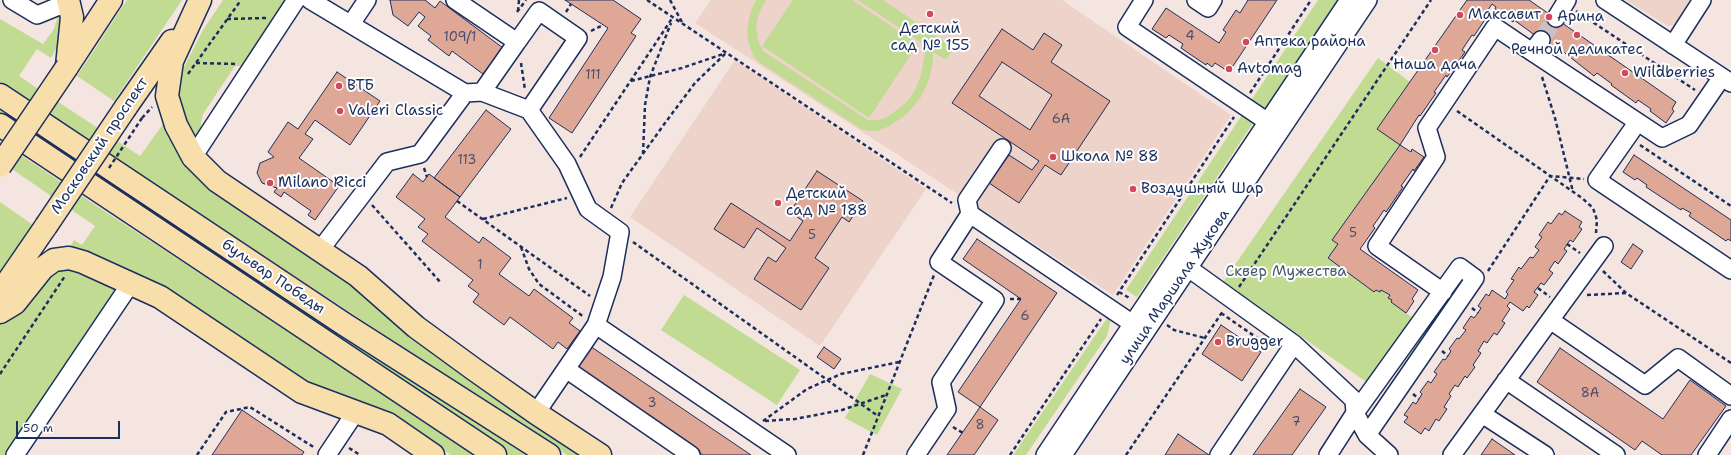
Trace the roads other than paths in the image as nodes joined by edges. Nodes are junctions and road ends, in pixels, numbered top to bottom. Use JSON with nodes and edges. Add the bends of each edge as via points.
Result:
{"nodes":[{"id":1,"x":12,"y":0,"type":"edge"},
{"id":2,"x":111,"y":0,"type":"edge"},
{"id":3,"x":200,"y":0,"type":"edge"},
{"id":4,"x":296,"y":0,"type":"edge"},
{"id":5,"x":310,"y":0,"type":"edge"},
{"id":6,"x":367,"y":0,"type":"edge"},
{"id":7,"x":455,"y":0,"type":"edge"},
{"id":8,"x":1144,"y":0,"type":"edge"},
{"id":9,"x":1196,"y":0,"type":"edge"},
{"id":10,"x":1213,"y":0,"type":"edge"},
{"id":11,"x":1349,"y":0,"type":"edge"},
{"id":12,"x":1368,"y":0,"type":"edge"},
{"id":13,"x":1605,"y":0,"type":"edge"},
{"id":14,"x":1702,"y":0,"type":"edge"},
{"id":15,"x":68,"y":1,"type":"edge"},
{"id":16,"x":1566,"y":2,"type":"edge"},
{"id":17,"x":1556,"y":18,"type":"tunnel mouth"},
{"id":18,"x":351,"y":24,"type":"junction"},
{"id":19,"x":517,"y":42,"type":"junction"},
{"id":20,"x":1672,"y":45,"type":"junction"},
{"id":21,"x":67,"y":67,"type":"junction"},
{"id":22,"x":1726,"y":80,"type":"edge"},
{"id":23,"x":482,"y":92,"type":"junction"},
{"id":24,"x":465,"y":93,"type":"junction"},
{"id":25,"x":0,"y":95,"type":"edge"},
{"id":26,"x":529,"y":110,"type":"junction"},
{"id":27,"x":1268,"y":122,"type":"junction"},
{"id":28,"x":1637,"y":123,"type":"junction"},
{"id":29,"x":1,"y":126,"type":"edge"},
{"id":30,"x":1002,"y":148,"type":"dead end"},
{"id":31,"x":193,"y":157,"type":"junction"},
{"id":32,"x":0,"y":166,"type":"edge"},
{"id":33,"x":970,"y":214,"type":"junction"},
{"id":34,"x":1600,"y":240,"type":"road end"},
{"id":35,"x":320,"y":250,"type":"junction"},
{"id":36,"x":1182,"y":264,"type":"junction"},
{"id":37,"x":1731,"y":270,"type":"edge"},
{"id":38,"x":131,"y":283,"type":"junction"},
{"id":39,"x":1443,"y":292,"type":"junction"},
{"id":40,"x":0,"y":293,"type":"edge"},
{"id":41,"x":0,"y":312,"type":"edge"},
{"id":42,"x":1550,"y":320,"type":"junction"},
{"id":43,"x":1133,"y":324,"type":"junction"},
{"id":44,"x":596,"y":325,"type":"junction"},
{"id":45,"x":1294,"y":344,"type":"junction"},
{"id":46,"x":566,"y":369,"type":"junction"},
{"id":47,"x":1506,"y":380,"type":"junction"},
{"id":48,"x":1731,"y":396,"type":"edge"},
{"id":49,"x":355,"y":413,"type":"junction"},
{"id":50,"x":536,"y":413,"type":"junction"},
{"id":51,"x":1356,"y":413,"type":"junction"},
{"id":52,"x":1482,"y":414,"type":"junction"},
{"id":53,"x":1731,"y":419,"type":"edge"},
{"id":54,"x":1367,"y":435,"type":"junction"},
{"id":55,"x":323,"y":453,"type":"edge"},
{"id":56,"x":15,"y":455,"type":"edge"},
{"id":57,"x":433,"y":455,"type":"edge"},
{"id":58,"x":495,"y":455,"type":"edge"},
{"id":59,"x":549,"y":455,"type":"edge"},
{"id":60,"x":600,"y":455,"type":"edge"},
{"id":61,"x":691,"y":455,"type":"edge"},
{"id":62,"x":787,"y":455,"type":"edge"},
{"id":63,"x":916,"y":455,"type":"edge"},
{"id":64,"x":1045,"y":455,"type":"edge"},
{"id":65,"x":1063,"y":455,"type":"edge"},
{"id":66,"x":1219,"y":455,"type":"edge"},
{"id":67,"x":1328,"y":455,"type":"edge"},
{"id":68,"x":1389,"y":455,"type":"edge"},
{"id":69,"x":1452,"y":455,"type":"edge"},
{"id":70,"x":1545,"y":455,"type":"edge"},
{"id":71,"x":1616,"y":455,"type":"edge"},
{"id":72,"x":1707,"y":455,"type":"edge"}],
"edges":[{"from":1,"to":15,"type":"street","via":[[37,15]]},
{"from":2,"to":21,"type":"main road"},
{"from":3,"to":31,"type":"main road","via":[[172,61],[167,96],[176,125]]},
{"from":3,"to":40,"type":"main road","name":"Московский проспект","bridge":true,"via":[[134,113],[46,226]]},
{"from":4,"to":31,"type":"street"},
{"from":5,"to":18,"type":"street"},
{"from":6,"to":18,"type":"street"},
{"from":7,"to":19,"type":"street"},
{"from":8,"to":27,"type":"street","via":[[1127,27]]},
{"from":9,"to":10,"type":"street","via":[[1208,8]]},
{"from":11,"to":27,"type":"street","name":"улица Маршала Жукова"},
{"from":12,"to":36,"type":"street","name":"улица Маршала Жукова"},
{"from":13,"to":20,"type":"street"},
{"from":14,"to":20,"type":"street"},
{"from":15,"to":21,"type":"main road","via":[[72,17]]},
{"from":16,"to":17,"type":"street"},
{"from":18,"to":24,"type":"street"},
{"from":19,"to":23,"type":"street"},
{"from":19,"to":26,"type":"street","via":[[539,11],[578,38]]},
{"from":20,"to":22,"type":"street"},
{"from":21,"to":32,"type":"main road","bridge":true},
{"from":22,"to":28,"type":"street","via":[[1707,98],[1688,126],[1662,138]]},
{"from":23,"to":24,"type":"street"},
{"from":23,"to":26,"type":"street"},
{"from":24,"to":35,"type":"street","via":[[420,154],[387,162]]},
{"from":25,"to":59,"type":"main road","name":"бульвар Победы","via":[[344,324]]},
{"from":26,"to":44,"type":"street","via":[[567,164],[588,208],[620,232],[612,276]]},
{"from":27,"to":36,"type":"street","name":"улица Маршала Жукова"},
{"from":28,"to":37,"type":"street","via":[[1597,180]]},
{"from":28,"to":39,"type":"street","via":[[1537,46],[1495,27],[1427,128],[1436,157],[1377,246]]},
{"from":29,"to":58,"type":"main road","name":"бульвар Победы"},
{"from":30,"to":33,"type":"street","via":[[967,200]]},
{"from":31,"to":35,"type":"main road","via":[[217,181]]},
{"from":33,"to":43,"type":"street"},
{"from":33,"to":63,"type":"street","via":[[939,262],[995,300],[942,382],[947,409]]},
{"from":34,"to":42,"type":"street","via":[[1592,262]]},
{"from":35,"to":50,"type":"main road","via":[[358,276],[416,327]]},
{"from":36,"to":43,"type":"street","name":"улица Маршала Жукова"},
{"from":36,"to":45,"type":"street"},
{"from":36,"to":65,"type":"street","name":"улица Маршала Жукова"},
{"from":38,"to":41,"type":"main road","via":[[69,258],[54,260],[43,268],[15,303]]},
{"from":38,"to":49,"type":"main road","via":[[160,297],[302,392]]},
{"from":38,"to":56,"type":"street"},
{"from":39,"to":51,"type":"street"},
{"from":39,"to":54,"type":"street","via":[[1460,268],[1475,278]]},
{"from":42,"to":47,"type":"street"},
{"from":42,"to":48,"type":"street","via":[[1645,385],[1678,358]]},
{"from":43,"to":64,"type":"street","name":"улица Маршала Жукова"},
{"from":44,"to":46,"type":"street"},
{"from":44,"to":62,"type":"street","via":[[757,425]]},
{"from":45,"to":51,"type":"street","via":[[1354,400]]},
{"from":45,"to":66,"type":"street"},
{"from":46,"to":50,"type":"street"},
{"from":46,"to":61,"type":"street"},
{"from":47,"to":52,"type":"street"},
{"from":47,"to":71,"type":"street"},
{"from":49,"to":55,"type":"street"},
{"from":49,"to":57,"type":"main road","via":[[388,424]]},
{"from":50,"to":60,"type":"main road"},
{"from":51,"to":54,"type":"street"},
{"from":51,"to":67,"type":"street"},
{"from":52,"to":69,"type":"street"},
{"from":52,"to":70,"type":"street"},
{"from":53,"to":72,"type":"street"},
{"from":54,"to":68,"type":"street"}]}
